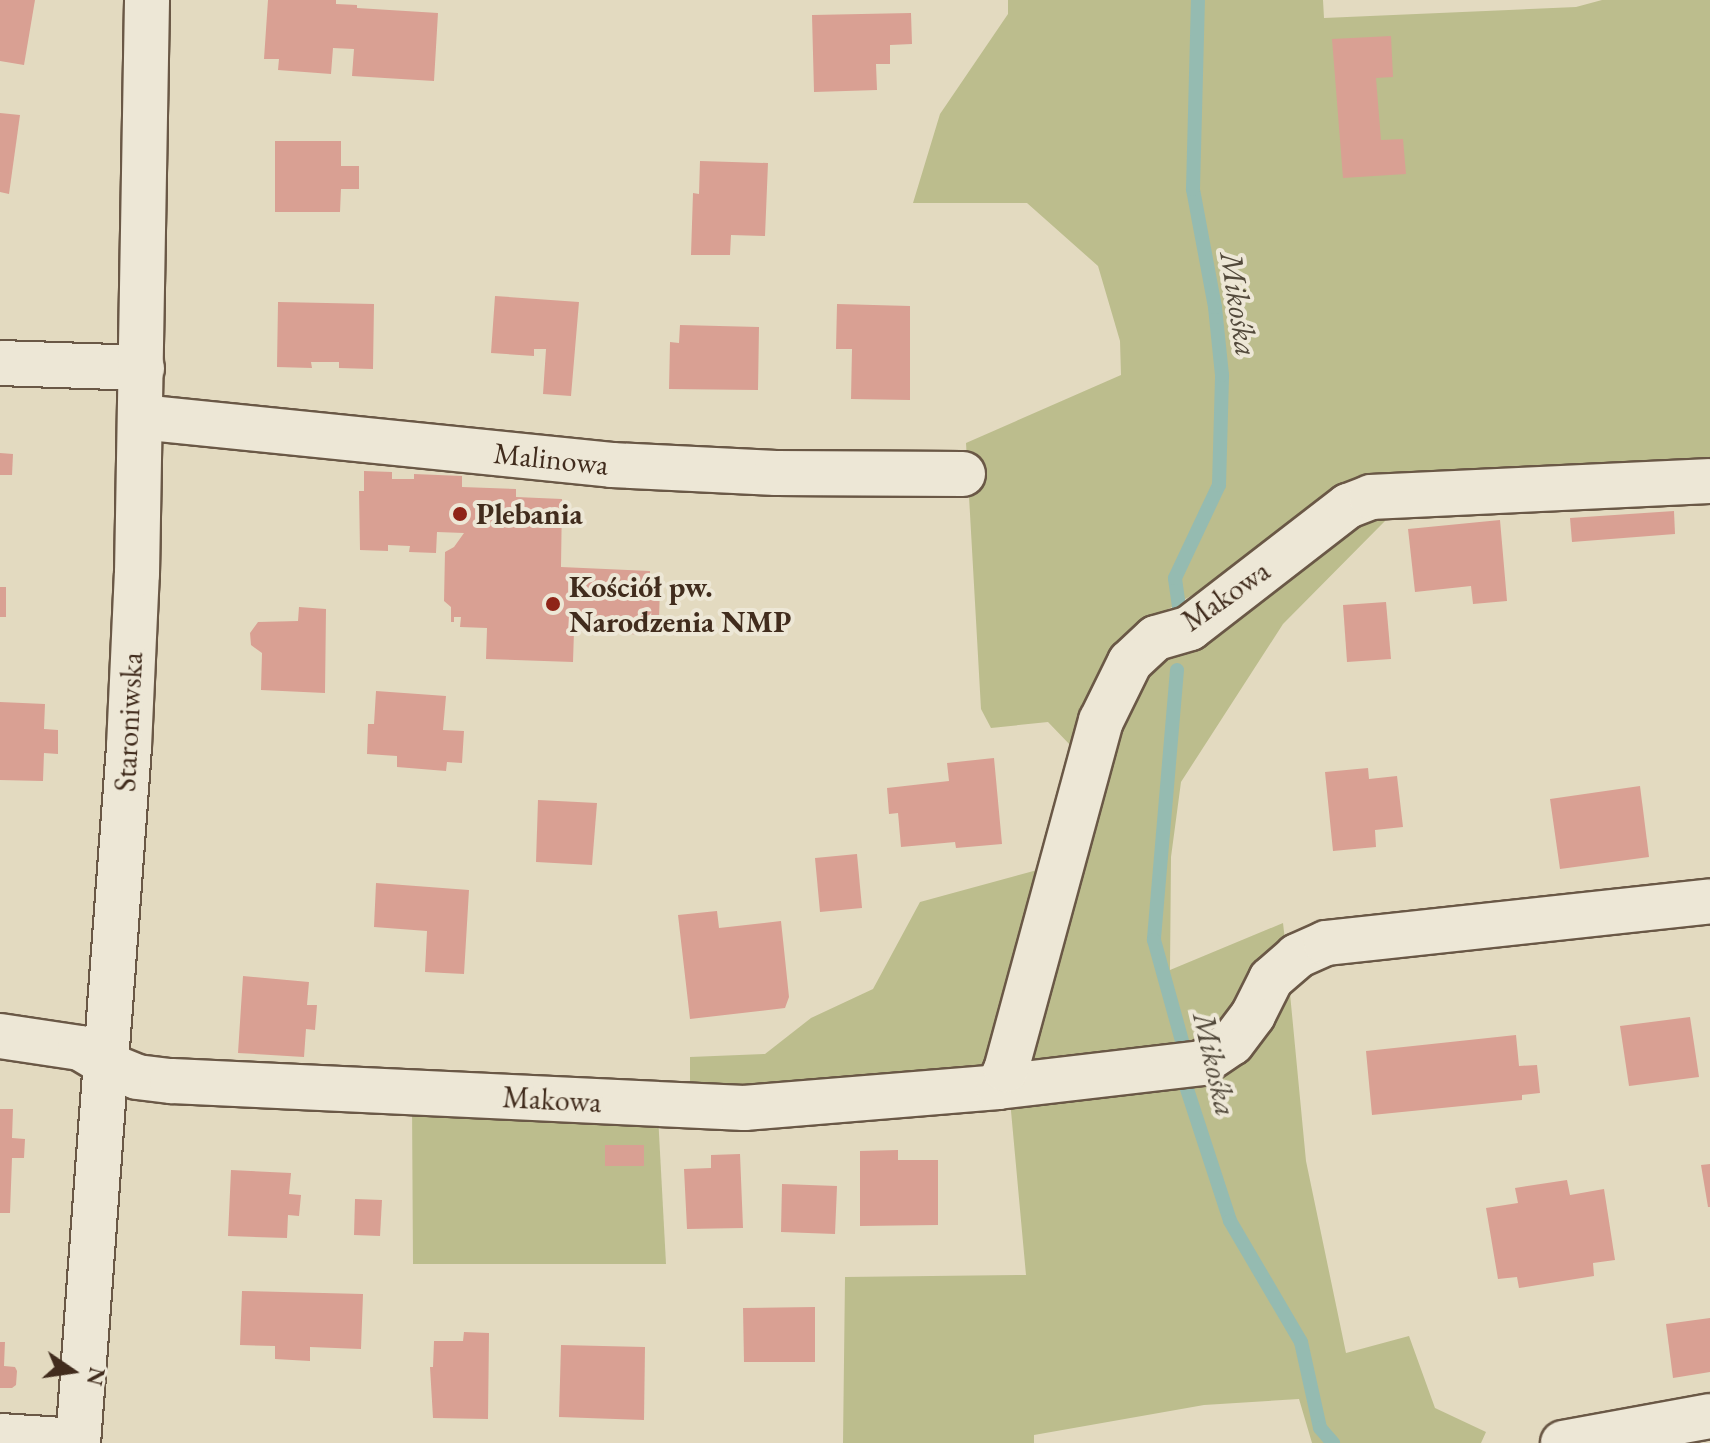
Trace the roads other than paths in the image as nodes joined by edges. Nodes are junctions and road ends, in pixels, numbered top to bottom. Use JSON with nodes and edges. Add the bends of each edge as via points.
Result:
{"nodes":[{"id":1,"x":147,"y":0,"type":"edge"},
{"id":2,"x":0,"y":363,"type":"edge"},
{"id":3,"x":142,"y":368,"type":"junction"},
{"id":4,"x":140,"y":417,"type":"junction"},
{"id":5,"x":963,"y":474,"type":"dead end"},
{"id":6,"x":1710,"y":481,"type":"edge"},
{"id":7,"x":1710,"y":901,"type":"edge"},
{"id":8,"x":0,"y":1036,"type":"edge"},
{"id":9,"x":108,"y":1065,"type":"junction"},
{"id":10,"x":998,"y":1087,"type":"junction"},
{"id":11,"x":1710,"y":1416,"type":"edge"},
{"id":12,"x":0,"y":1436,"type":"edge"},
{"id":13,"x":78,"y":1442,"type":"edge"},
{"id":14,"x":1563,"y":1443,"type":"edge"}],
"edges":[{"from":1,"to":3,"type":"street","name":"Staroniwska"},
{"from":2,"to":3,"type":"street"},
{"from":3,"to":4,"type":"street","name":"Staroniwska"},
{"from":4,"to":5,"type":"street","name":"Malinowa","via":[[612,465]]},
{"from":4,"to":9,"type":"street","name":"Staroniwska","via":[[129,731]]},
{"from":6,"to":10,"type":"street","name":"Makowa","via":[[1371,497],[1348,506],[1190,628],[1156,638],[1130,662],[1101,721]]},
{"from":7,"to":10,"type":"street","name":"Makowa","via":[[1326,943],[1297,956],[1271,979],[1232,1043],[1202,1063]]},
{"from":8,"to":9,"type":"street","name":"Makowa","via":[[80,1048]]},
{"from":9,"to":10,"type":"street","name":"Makowa","via":[[137,1077],[172,1081],[744,1108]]},
{"from":9,"to":13,"type":"street","name":"Staroniwska"},
{"from":11,"to":14,"type":"street"},
{"from":12,"to":13,"type":"street"}]}
